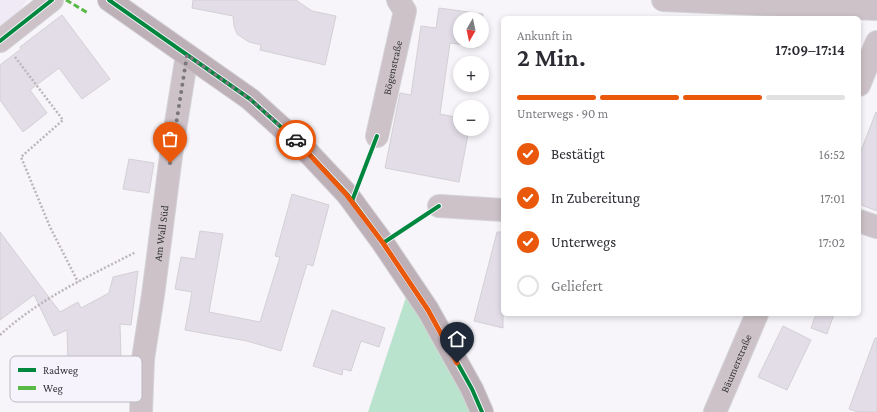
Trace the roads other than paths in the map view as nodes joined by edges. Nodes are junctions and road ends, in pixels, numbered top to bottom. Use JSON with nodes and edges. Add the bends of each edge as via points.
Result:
{"nodes":[{"id":1,"x":52,"y":0,"type":"edge"},
{"id":2,"x":109,"y":0,"type":"edge"},
{"id":3,"x":398,"y":0,"type":"edge"},
{"id":4,"x":663,"y":0,"type":"edge"},
{"id":5,"x":877,"y":8,"type":"edge"},
{"id":6,"x":1,"y":40,"type":"edge"},
{"id":7,"x":877,"y":42,"type":"edge"},
{"id":8,"x":187,"y":55,"type":"junction"},
{"id":9,"x":861,"y":80,"type":"edge"},
{"id":10,"x":377,"y":136,"type":"dead end"},
{"id":11,"x":439,"y":206,"type":"dead end"},
{"id":12,"x":501,"y":210,"type":"edge"},
{"id":13,"x":861,"y":222,"type":"edge"},
{"id":14,"x":877,"y":227,"type":"edge"},
{"id":15,"x":756,"y":316,"type":"edge"},
{"id":16,"x":142,"y":386,"type":"edge"},
{"id":17,"x":141,"y":402,"type":"edge"},
{"id":18,"x":141,"y":412,"type":"edge"},
{"id":19,"x":482,"y":412,"type":"edge"},
{"id":20,"x":715,"y":412,"type":"edge"}],
"edges":[{"from":1,"to":6,"type":"street"},
{"from":2,"to":8,"type":"main road"},
{"from":3,"to":10,"type":"street","name":"Bögenstraße","via":[[405,10]]},
{"from":4,"to":5,"type":"street"},
{"from":7,"to":9,"type":"street"},
{"from":8,"to":16,"type":"street","name":"Am Wall Süd","via":[[143,359]]},
{"from":8,"to":19,"type":"main road","via":[[250,99],[301,145],[346,194],[428,310]]},
{"from":11,"to":12,"type":"street"},
{"from":13,"to":14,"type":"street"},
{"from":15,"to":20,"type":"street","name":"Bäumerstraße"},
{"from":17,"to":18,"type":"street","name":"Am Wall Süd"}]}
